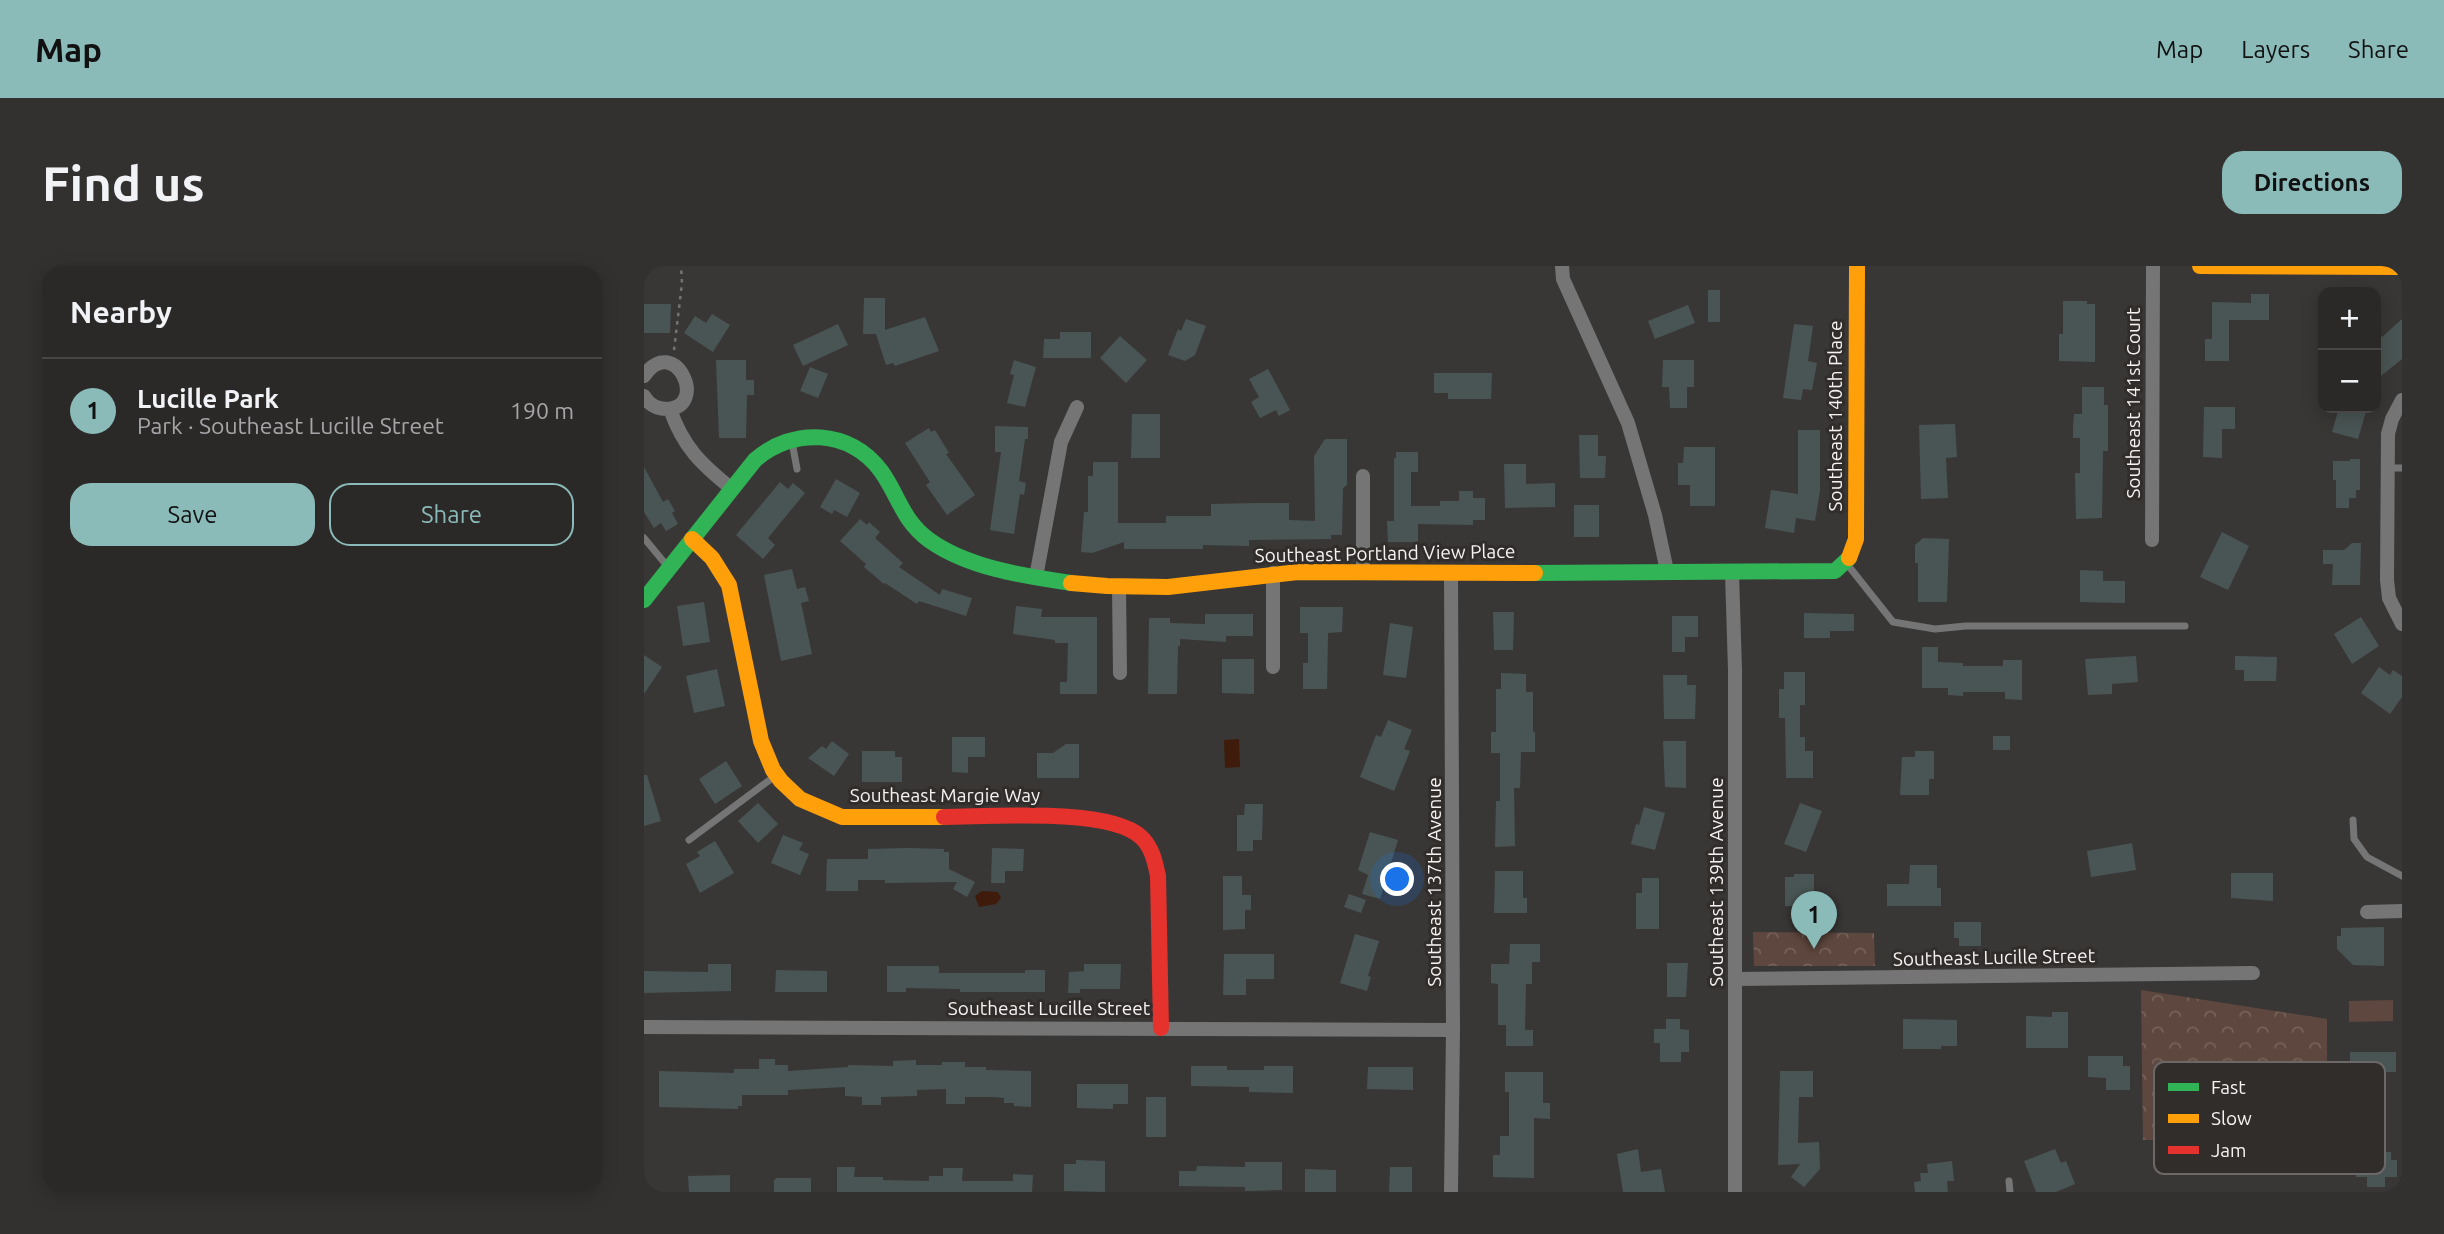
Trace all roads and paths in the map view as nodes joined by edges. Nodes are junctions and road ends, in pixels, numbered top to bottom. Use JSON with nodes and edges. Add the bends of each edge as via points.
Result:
{"nodes":[{"id":1,"x":681,"y":266,"type":"edge"},
{"id":2,"x":1562,"y":266,"type":"edge"},
{"id":3,"x":1857,"y":266,"type":"edge"},
{"id":4,"x":2153,"y":266,"type":"edge"},
{"id":5,"x":2200,"y":266,"type":"edge"},
{"id":6,"x":2402,"y":267,"type":"edge"},
{"id":7,"x":671,"y":364,"type":"junction"},
{"id":8,"x":644,"y":376,"type":"edge"},
{"id":9,"x":644,"y":396,"type":"edge"},
{"id":10,"x":2402,"y":400,"type":"edge"},
{"id":11,"x":1077,"y":407,"type":"dead end"},
{"id":12,"x":670,"y":409,"type":"junction"},
{"id":13,"x":791,"y":438,"type":"junction"},
{"id":14,"x":2395,"y":468,"type":"edge"},
{"id":15,"x":797,"y":469,"type":"dead end"},
{"id":16,"x":1363,"y":476,"type":"dead end"},
{"id":17,"x":732,"y":489,"type":"junction"},
{"id":18,"x":644,"y":538,"type":"edge"},
{"id":19,"x":692,"y":539,"type":"junction"},
{"id":20,"x":2152,"y":540,"type":"dead end"},
{"id":21,"x":1846,"y":564,"type":"junction"},
{"id":22,"x":669,"y":568,"type":"junction"},
{"id":23,"x":1667,"y":571,"type":"junction"},
{"id":24,"x":1363,"y":572,"type":"junction"},
{"id":25,"x":1451,"y":572,"type":"junction"},
{"id":26,"x":1273,"y":573,"type":"junction"},
{"id":27,"x":1732,"y":573,"type":"junction"},
{"id":28,"x":1036,"y":577,"type":"junction"},
{"id":29,"x":1119,"y":587,"type":"junction"},
{"id":30,"x":644,"y":600,"type":"edge"},
{"id":31,"x":2402,"y":624,"type":"edge"},
{"id":32,"x":2185,"y":626,"type":"dead end"},
{"id":33,"x":1273,"y":667,"type":"dead end"},
{"id":34,"x":1120,"y":673,"type":"dead end"},
{"id":35,"x":775,"y":776,"type":"junction"},
{"id":36,"x":2353,"y":820,"type":"dead end"},
{"id":37,"x":689,"y":840,"type":"dead end"},
{"id":38,"x":2402,"y":876,"type":"edge"},
{"id":39,"x":2402,"y":911,"type":"edge"},
{"id":40,"x":2367,"y":912,"type":"dead end"},
{"id":41,"x":2253,"y":973,"type":"dead end"},
{"id":42,"x":1735,"y":979,"type":"junction"},
{"id":43,"x":644,"y":1027,"type":"edge"},
{"id":44,"x":1161,"y":1028,"type":"junction"},
{"id":45,"x":1453,"y":1030,"type":"junction"},
{"id":46,"x":2009,"y":1181,"type":"dead end"},
{"id":47,"x":1451,"y":1192,"type":"edge"},
{"id":48,"x":1735,"y":1192,"type":"edge"},
{"id":49,"x":2010,"y":1192,"type":"edge"}],
"edges":[{"from":1,"to":7,"type":"path"},
{"from":2,"to":23,"type":"street","via":[[1563,279],[1628,423]]},
{"from":3,"to":21,"type":"street","name":"Southeast 140th Place","via":[[1856,539]]},
{"from":4,"to":20,"type":"street","name":"Southeast 141st Court"},
{"from":5,"to":6,"type":"street"},
{"from":7,"to":8,"type":"street","via":[[655,365]]},
{"from":7,"to":12,"type":"street","via":[[688,382],[681,403]]},
{"from":9,"to":12,"type":"street","via":[[655,407]]},
{"from":10,"to":14,"type":"street","via":[[2388,433]]},
{"from":11,"to":28,"type":"street","via":[[1061,442]]},
{"from":12,"to":17,"type":"street","via":[[692,453]]},
{"from":13,"to":15,"type":"lane"},
{"from":13,"to":17,"type":"street","name":"Southeast Portland View Place","via":[[761,454]]},
{"from":13,"to":28,"type":"street","name":"Southeast Portland View Place","via":[[810,435],[846,443],[878,467],[914,527],[932,543],[983,565]]},
{"from":14,"to":31,"type":"street","via":[[2387,580],[2389,598]]},
{"from":16,"to":24,"type":"street"},
{"from":17,"to":19,"type":"street","name":"Southeast Portland View Place"},
{"from":18,"to":22,"type":"lane"},
{"from":19,"to":22,"type":"street","name":"Southeast Portland View Place"},
{"from":19,"to":35,"type":"street","name":"Southeast Margie Way","via":[[712,558],[729,585],[761,740]]},
{"from":21,"to":27,"type":"street","name":"Southeast Portland View Place","via":[[1818,573]]},
{"from":21,"to":32,"type":"lane","via":[[1893,622],[1913,626]]},
{"from":22,"to":30,"type":"street","name":"Southeast Portland View Place"},
{"from":23,"to":25,"type":"street","name":"Southeast Portland View Place"},
{"from":23,"to":27,"type":"street","name":"Southeast Portland View Place"},
{"from":24,"to":25,"type":"street","name":"Southeast Portland View Place"},
{"from":24,"to":26,"type":"street","name":"Southeast Portland View Place"},
{"from":25,"to":45,"type":"street","name":"Southeast 137th Avenue"},
{"from":26,"to":29,"type":"street","name":"Southeast Portland View Place"},
{"from":26,"to":33,"type":"street"},
{"from":27,"to":42,"type":"street","name":"Southeast 139th Avenue"},
{"from":28,"to":29,"type":"street","name":"Southeast Portland View Place"},
{"from":29,"to":34,"type":"street"},
{"from":35,"to":37,"type":"lane"},
{"from":35,"to":44,"type":"street","name":"Southeast Margie Way","via":[[800,800],[842,817],[1081,817],[1114,821],[1130,829],[1149,843],[1156,857]]},
{"from":36,"to":38,"type":"lane","via":[[2354,839],[2367,857]]},
{"from":39,"to":40,"type":"street"},
{"from":41,"to":42,"type":"street","name":"Southeast Lucille Street"},
{"from":42,"to":48,"type":"street","name":"Southeast 139th Avenue"},
{"from":43,"to":44,"type":"street","name":"Southeast Lucille Street"},
{"from":44,"to":45,"type":"street","name":"Southeast Lucille Street"},
{"from":45,"to":47,"type":"street","name":"Southeast 137th Avenue"},
{"from":46,"to":49,"type":"lane"}]}
